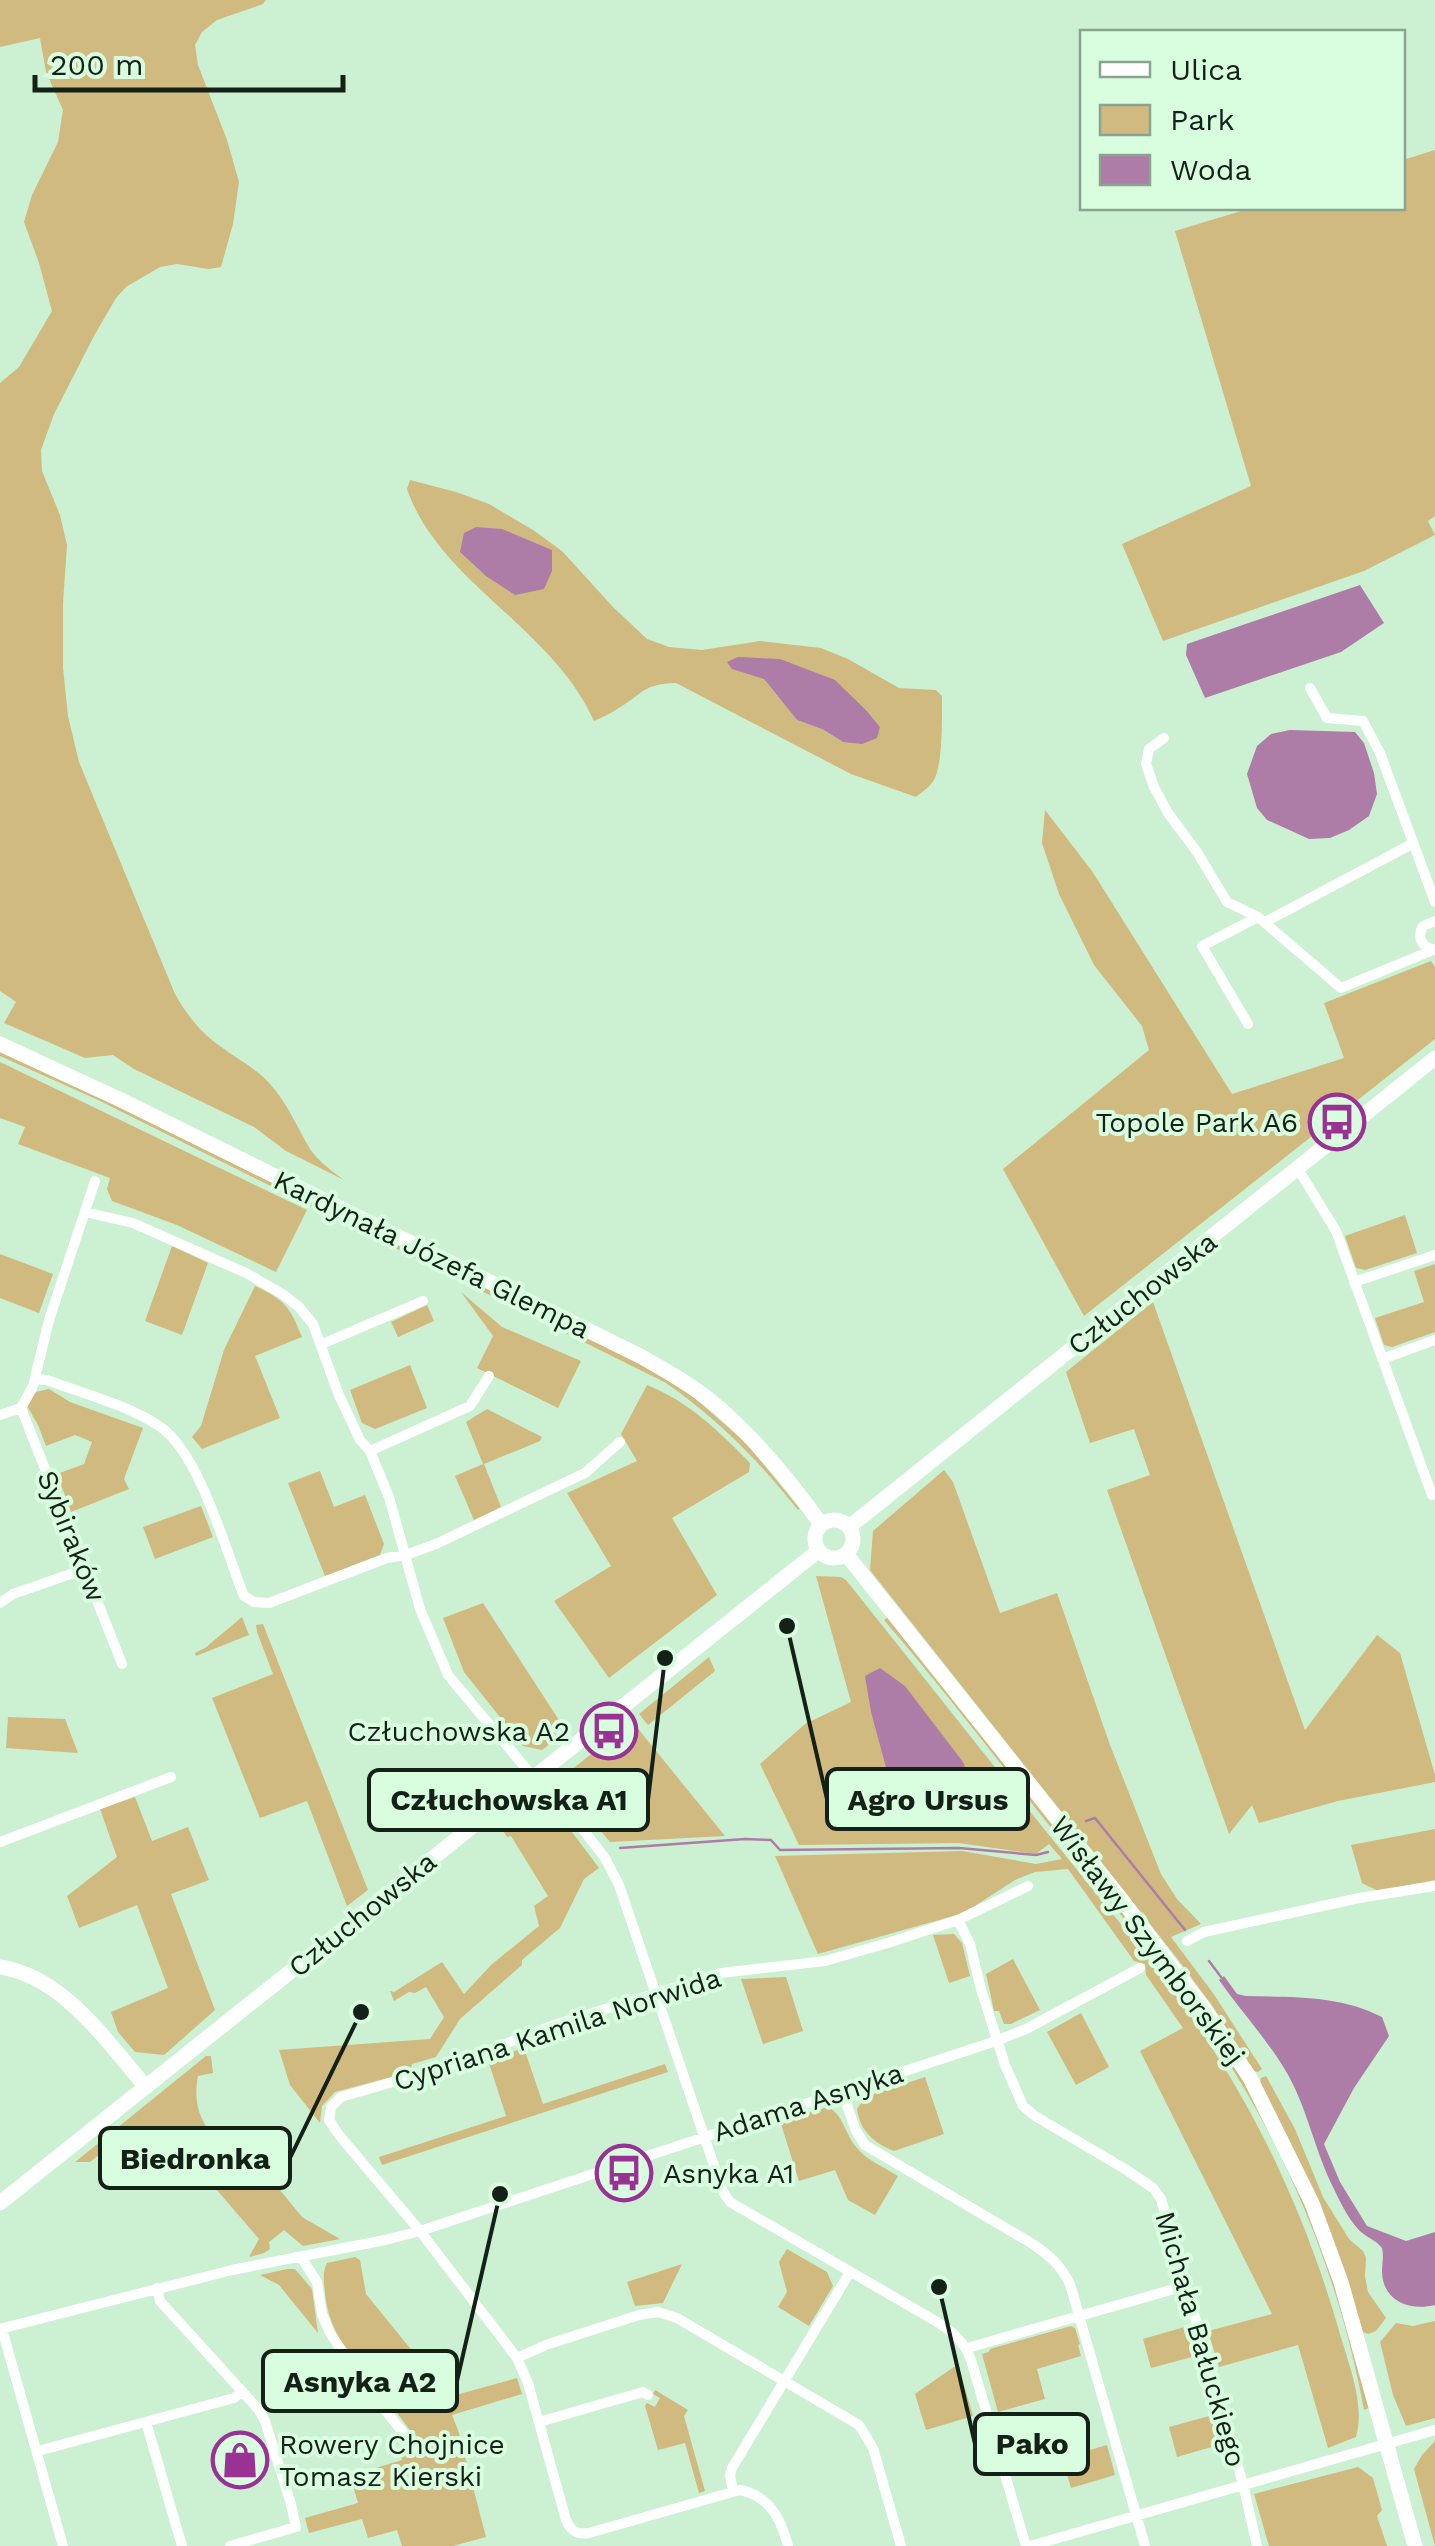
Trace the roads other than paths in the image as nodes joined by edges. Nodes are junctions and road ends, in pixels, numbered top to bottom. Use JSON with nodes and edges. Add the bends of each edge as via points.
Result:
{"nodes":[{"id":1,"x":1310,"y":688,"type":"dead end"},
{"id":2,"x":1164,"y":738,"type":"dead end"},
{"id":3,"x":1412,"y":844,"type":"junction"},
{"id":4,"x":1435,"y":902,"type":"edge"},
{"id":5,"x":1262,"y":919,"type":"junction"},
{"id":6,"x":1435,"y":921,"type":"edge"},
{"id":7,"x":1433,"y":949,"type":"edge"},
{"id":8,"x":1248,"y":1024,"type":"dead end"},
{"id":9,"x":0,"y":1044,"type":"edge"},
{"id":10,"x":1435,"y":1058,"type":"edge"},
{"id":11,"x":1298,"y":1169,"type":"junction"},
{"id":12,"x":95,"y":1181,"type":"dead end"},
{"id":13,"x":85,"y":1212,"type":"junction"},
{"id":14,"x":1435,"y":1254,"type":"edge"},
{"id":15,"x":1354,"y":1282,"type":"junction"},
{"id":16,"x":423,"y":1301,"type":"dead end"},
{"id":17,"x":1435,"y":1340,"type":"edge"},
{"id":18,"x":322,"y":1344,"type":"junction"},
{"id":19,"x":1382,"y":1359,"type":"junction"},
{"id":20,"x":489,"y":1376,"type":"dead end"},
{"id":21,"x":36,"y":1379,"type":"junction"},
{"id":22,"x":21,"y":1408,"type":"junction"},
{"id":23,"x":0,"y":1416,"type":"edge"},
{"id":24,"x":620,"y":1442,"type":"dead end"},
{"id":25,"x":370,"y":1452,"type":"junction"},
{"id":26,"x":1432,"y":1496,"type":"dead end"},
{"id":27,"x":822,"y":1524,"type":"junction"},
{"id":28,"x":849,"y":1526,"type":"junction"},
{"id":29,"x":818,"y":1551,"type":"junction"},
{"id":30,"x":846,"y":1554,"type":"junction"},
{"id":31,"x":406,"y":1556,"type":"junction"},
{"id":32,"x":85,"y":1569,"type":"junction"},
{"id":33,"x":0,"y":1603,"type":"edge"},
{"id":34,"x":122,"y":1664,"type":"dead end"},
{"id":35,"x":537,"y":1776,"type":"junction"},
{"id":36,"x":171,"y":1777,"type":"dead end"},
{"id":37,"x":0,"y":1842,"type":"edge"},
{"id":38,"x":1028,"y":1886,"type":"dead end"},
{"id":39,"x":1435,"y":1886,"type":"edge"},
{"id":40,"x":958,"y":1920,"type":"junction"},
{"id":41,"x":1186,"y":1942,"type":"dead end"},
{"id":42,"x":0,"y":1968,"type":"edge"},
{"id":43,"x":1140,"y":1968,"type":"dead end"},
{"id":44,"x":655,"y":1994,"type":"junction"},
{"id":45,"x":996,"y":2041,"type":"junction"},
{"id":46,"x":146,"y":2087,"type":"junction"},
{"id":47,"x":842,"y":2091,"type":"junction"},
{"id":48,"x":702,"y":2137,"type":"junction"},
{"id":49,"x":0,"y":2202,"type":"edge"},
{"id":50,"x":420,"y":2231,"type":"junction"},
{"id":51,"x":301,"y":2257,"type":"junction"},
{"id":52,"x":850,"y":2272,"type":"junction"},
{"id":53,"x":1185,"y":2286,"type":"junction"},
{"id":54,"x":156,"y":2288,"type":"junction"},
{"id":55,"x":1079,"y":2316,"type":"junction"},
{"id":56,"x":1,"y":2329,"type":"edge"},
{"id":57,"x":967,"y":2348,"type":"junction"},
{"id":58,"x":516,"y":2358,"type":"junction"},
{"id":59,"x":786,"y":2382,"type":"junction"},
{"id":60,"x":242,"y":2392,"type":"junction"},
{"id":61,"x":648,"y":2395,"type":"dead end"},
{"id":62,"x":146,"y":2422,"type":"junction"},
{"id":63,"x":539,"y":2422,"type":"junction"},
{"id":64,"x":1435,"y":2430,"type":"edge"},
{"id":65,"x":1387,"y":2443,"type":"junction"},
{"id":66,"x":414,"y":2446,"type":"dead end"},
{"id":67,"x":38,"y":2451,"type":"junction"},
{"id":68,"x":1243,"y":2484,"type":"junction"},
{"id":69,"x":734,"y":2490,"type":"junction"},
{"id":70,"x":1136,"y":2516,"type":"junction"},
{"id":71,"x":63,"y":2546,"type":"edge"},
{"id":72,"x":182,"y":2546,"type":"edge"},
{"id":73,"x":230,"y":2546,"type":"edge"},
{"id":74,"x":788,"y":2546,"type":"edge"},
{"id":75,"x":901,"y":2546,"type":"edge"},
{"id":76,"x":1028,"y":2546,"type":"edge"},
{"id":77,"x":1145,"y":2546,"type":"edge"},
{"id":78,"x":1257,"y":2546,"type":"edge"},
{"id":79,"x":1416,"y":2546,"type":"edge"}],
"edges":[{"from":1,"to":3,"type":"street","via":[[1327,718],[1363,721]]},
{"from":2,"to":5,"type":"street","via":[[1149,749],[1154,787],[1227,902]]},
{"from":3,"to":4,"type":"street"},
{"from":3,"to":5,"type":"street"},
{"from":5,"to":7,"type":"street","via":[[1341,988]]},
{"from":5,"to":8,"type":"street","via":[[1202,946]]},
{"from":6,"to":7,"type":"street","via":[[1420,931],[1420,940]]},
{"from":9,"to":27,"type":"main road","name":"Kardynała Józefa Glempa","via":[[676,1377],[734,1422]]},
{"from":10,"to":11,"type":"main road","name":"Człuchowska"},
{"from":11,"to":15,"type":"street","via":[[1336,1230]]},
{"from":11,"to":28,"type":"main road","name":"Człuchowska"},
{"from":12,"to":13,"type":"street"},
{"from":13,"to":18,"type":"street","via":[[133,1223],[246,1273],[299,1307]]},
{"from":13,"to":21,"type":"street"},
{"from":14,"to":15,"type":"street"},
{"from":15,"to":19,"type":"street"},
{"from":16,"to":18,"type":"street"},
{"from":17,"to":19,"type":"street"},
{"from":18,"to":25,"type":"street","via":[[338,1393]]},
{"from":19,"to":26,"type":"street"},
{"from":20,"to":25,"type":"street","via":[[470,1406]]},
{"from":21,"to":22,"type":"street"},
{"from":21,"to":31,"type":"street","via":[[139,1415],[178,1442],[244,1596],[254,1602],[269,1603]]},
{"from":22,"to":23,"type":"street"},
{"from":22,"to":32,"type":"street","name":"Sybiraków"},
{"from":24,"to":31,"type":"street","via":[[585,1473]]},
{"from":25,"to":31,"type":"street"},
{"from":27,"to":28,"type":"main road","via":[[837,1520]]},
{"from":27,"to":29,"type":"main road","via":[[814,1536]]},
{"from":28,"to":30,"type":"main road","via":[[853,1540]]},
{"from":29,"to":30,"type":"main road","via":[[833,1558]]},
{"from":29,"to":35,"type":"main road","name":"Człuchowska"},
{"from":30,"to":65,"type":"main road","name":"Wisławy Szymborskiej","via":[[1122,1898],[1250,2078],[1312,2203],[1342,2282]]},
{"from":31,"to":35,"type":"street","via":[[448,1675]]},
{"from":32,"to":33,"type":"street"},
{"from":32,"to":34,"type":"street","name":"Sybiraków"},
{"from":35,"to":44,"type":"street","via":[[619,1884]]},
{"from":35,"to":46,"type":"main road","name":"Człuchowska"},
{"from":36,"to":37,"type":"street"},
{"from":38,"to":40,"type":"street","name":"Cypriana Kamila Norwida"},
{"from":39,"to":41,"type":"street","via":[[1204,1932]]},
{"from":40,"to":44,"type":"street","name":"Cypriana Kamila Norwida","via":[[825,1962],[721,1973]]},
{"from":40,"to":45,"type":"street","name":"Michała Bałuckiego"},
{"from":42,"to":46,"type":"main road","via":[[26,1973],[59,1993]]},
{"from":43,"to":45,"type":"street","name":"Adama Asnyka"},
{"from":44,"to":48,"type":"street"},
{"from":44,"to":50,"type":"street","name":"Cypriana Kamila Norwida","via":[[340,2097],[329,2120]]},
{"from":45,"to":47,"type":"street","name":"Adama Asnyka"},
{"from":45,"to":53,"type":"street","name":"Michała Bałuckiego","via":[[1023,2106],[1154,2188]]},
{"from":46,"to":49,"type":"main road","name":"Człuchowska"},
{"from":47,"to":48,"type":"street","name":"Adama Asnyka"},
{"from":47,"to":55,"type":"street","via":[[865,2145],[1054,2259]]},
{"from":48,"to":50,"type":"street","name":"Adama Asnyka"},
{"from":48,"to":52,"type":"street","via":[[730,2202]]},
{"from":50,"to":51,"type":"street","name":"Adama Asnyka"},
{"from":50,"to":58,"type":"street"},
{"from":51,"to":54,"type":"street","name":"Adama Asnyka"},
{"from":51,"to":66,"type":"street","via":[[317,2282],[330,2333]]},
{"from":52,"to":57,"type":"street","via":[[940,2323]]},
{"from":52,"to":59,"type":"street"},
{"from":53,"to":55,"type":"street"},
{"from":53,"to":68,"type":"street","name":"Michała Bałuckiego"},
{"from":54,"to":56,"type":"street","name":"Adama Asnyka"},
{"from":54,"to":60,"type":"street","via":[[160,2301]]},
{"from":55,"to":57,"type":"street"},
{"from":55,"to":70,"type":"street"},
{"from":56,"to":67,"type":"street"},
{"from":57,"to":76,"type":"street"},
{"from":58,"to":59,"type":"street","via":[[658,2312]]},
{"from":58,"to":63,"type":"street"},
{"from":59,"to":69,"type":"street","via":[[732,2468]]},
{"from":59,"to":75,"type":"street","via":[[865,2432]]},
{"from":60,"to":62,"type":"street"},
{"from":60,"to":73,"type":"street","via":[[270,2434],[296,2527]]},
{"from":61,"to":63,"type":"street"},
{"from":62,"to":67,"type":"street"},
{"from":62,"to":72,"type":"street"},
{"from":63,"to":69,"type":"street","via":[[566,2520],[577,2534]]},
{"from":64,"to":65,"type":"street"},
{"from":65,"to":68,"type":"street"},
{"from":65,"to":79,"type":"main road","name":"Wisławy Szymborskiej"},
{"from":67,"to":71,"type":"street"},
{"from":68,"to":70,"type":"street"},
{"from":68,"to":78,"type":"street","name":"Michała Bałuckiego"},
{"from":69,"to":74,"type":"street","via":[[770,2505]]},
{"from":70,"to":76,"type":"street"},
{"from":70,"to":77,"type":"street"}]}
